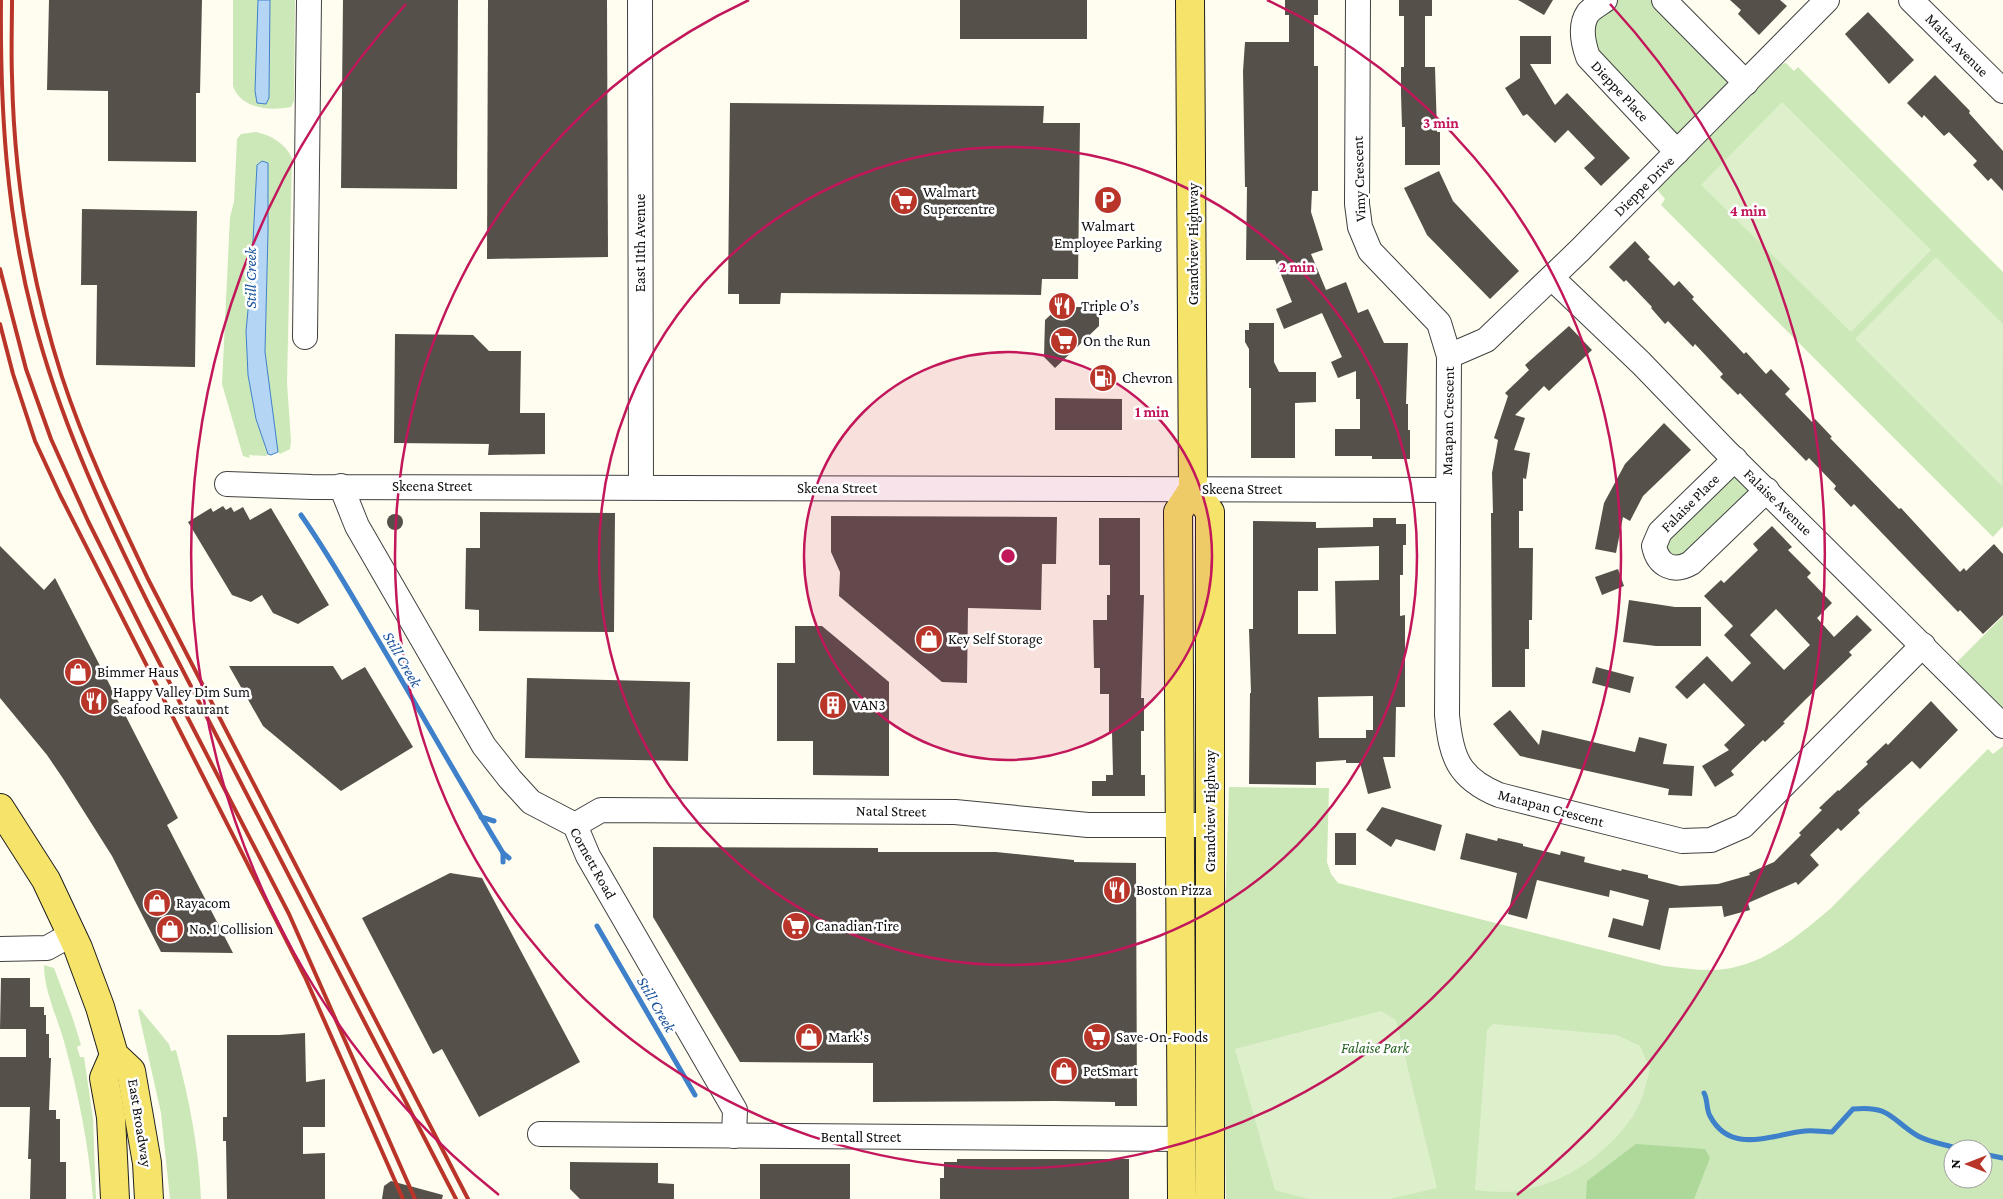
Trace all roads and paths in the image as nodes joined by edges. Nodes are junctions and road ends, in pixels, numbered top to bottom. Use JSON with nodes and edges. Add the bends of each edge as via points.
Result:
{"nodes":[{"id":1,"x":309,"y":0,"type":"edge"},
{"id":2,"x":640,"y":0,"type":"edge"},
{"id":3,"x":1190,"y":0,"type":"edge"},
{"id":4,"x":1358,"y":0,"type":"edge"},
{"id":5,"x":1605,"y":0,"type":"edge"},
{"id":6,"x":1664,"y":0,"type":"edge"},
{"id":7,"x":1828,"y":0,"type":"edge"},
{"id":8,"x":1911,"y":0,"type":"edge"},
{"id":9,"x":1746,"y":83,"type":"junction"},
{"id":10,"x":2003,"y":91,"type":"edge"},
{"id":11,"x":1677,"y":152,"type":"junction"},
{"id":12,"x":1552,"y":278,"type":"junction"},
{"id":13,"x":306,"y":337,"type":"dead end"},
{"id":14,"x":1449,"y":356,"type":"junction"},
{"id":15,"x":1735,"y":459,"type":"junction"},
{"id":16,"x":226,"y":484,"type":"dead end"},
{"id":17,"x":341,"y":486,"type":"junction"},
{"id":18,"x":640,"y":487,"type":"junction"},
{"id":19,"x":1194,"y":489,"type":"junction"},
{"id":20,"x":1447,"y":490,"type":"junction"},
{"id":21,"x":1766,"y":490,"type":"junction"},
{"id":22,"x":1923,"y":645,"type":"junction"},
{"id":23,"x":2003,"y":726,"type":"edge"},
{"id":24,"x":0,"y":808,"type":"edge"},
{"id":25,"x":575,"y":825,"type":"junction"},
{"id":26,"x":1180,"y":825,"type":"junction"},
{"id":27,"x":1210,"y":825,"type":"junction"},
{"id":28,"x":72,"y":934,"type":"junction"},
{"id":29,"x":0,"y":950,"type":"edge"},
{"id":30,"x":114,"y":1055,"type":"junction"},
{"id":31,"x":540,"y":1134,"type":"dead end"},
{"id":32,"x":734,"y":1136,"type":"junction"},
{"id":33,"x":1182,"y":1139,"type":"junction"},
{"id":34,"x":115,"y":1199,"type":"edge"},
{"id":35,"x":149,"y":1199,"type":"edge"},
{"id":36,"x":1182,"y":1199,"type":"edge"},
{"id":37,"x":1210,"y":1199,"type":"edge"}],
"edges":[{"from":1,"to":13,"type":"street"},
{"from":2,"to":18,"type":"street","name":"East 11th Avenue"},
{"from":3,"to":19,"type":"main road","name":"Grandview Highway"},
{"from":4,"to":14,"type":"street","name":"Vimy Crescent","via":[[1357,204],[1360,227],[1370,251],[1439,323]]},
{"from":5,"to":11,"type":"street","name":"Dieppe Place","via":[[1588,12],[1582,27],[1588,57]]},
{"from":6,"to":9,"type":"street"},
{"from":7,"to":9,"type":"street","name":"Dieppe Drive"},
{"from":8,"to":10,"type":"street","name":"Malta Avenue"},
{"from":9,"to":11,"type":"street","name":"Dieppe Drive"},
{"from":11,"to":12,"type":"street","name":"Dieppe Drive"},
{"from":12,"to":14,"type":"street","name":"Dieppe Drive","via":[[1486,340]]},
{"from":12,"to":15,"type":"street","name":"Falaise Avenue"},
{"from":14,"to":20,"type":"street","name":"Matapan Crescent"},
{"from":15,"to":21,"type":"street","name":"Falaise Avenue"},
{"from":15,"to":21,"type":"street","name":"Falaise Place","via":[[1660,532],[1654,546],[1660,561],[1675,569],[1684,568]]},
{"from":16,"to":17,"type":"street","name":"Skeena Street"},
{"from":17,"to":18,"type":"street","name":"Skeena Street"},
{"from":17,"to":25,"type":"street","name":"Cornett Road","via":[[357,526],[484,746],[531,802]]},
{"from":18,"to":19,"type":"street","name":"Skeena Street"},
{"from":19,"to":20,"type":"street","name":"Skeena Street"},
{"from":19,"to":26,"type":"main road","name":"Grandview Highway","via":[[1178,512]]},
{"from":19,"to":27,"type":"main road","name":"Grandview Highway","via":[[1210,512]]},
{"from":20,"to":22,"type":"street","name":"Matapan Crescent","via":[[1449,734],[1456,760],[1466,775],[1482,788],[1499,795],[1682,842],[1711,840],[1743,826]]},
{"from":21,"to":22,"type":"street","name":"Falaise Avenue"},
{"from":22,"to":23,"type":"street","name":"Falaise Avenue"},
{"from":24,"to":28,"type":"main road","name":"East Broadway","via":[[46,880]]},
{"from":25,"to":26,"type":"street","name":"Natal Street","via":[[600,810],[956,812],[1088,825]]},
{"from":25,"to":32,"type":"street","name":"Cornett Road","via":[[588,856],[735,1110]]},
{"from":26,"to":27,"type":"street","name":"Natal Street"},
{"from":26,"to":33,"type":"main road","name":"Grandview Highway"},
{"from":27,"to":37,"type":"main road","name":"Grandview Highway"},
{"from":28,"to":29,"type":"street","via":[[47,948]]},
{"from":28,"to":30,"type":"main road","name":"East Broadway","via":[[100,1007]]},
{"from":30,"to":34,"type":"main road","name":"East Broadway","via":[[104,1078],[111,1117]]},
{"from":30,"to":35,"type":"main road","name":"East Broadway","via":[[131,1071],[147,1163]]},
{"from":31,"to":32,"type":"street","name":"Bentall Street"},
{"from":32,"to":33,"type":"street","name":"Bentall Street"},
{"from":33,"to":36,"type":"main road","name":"Grandview Highway"}]}
